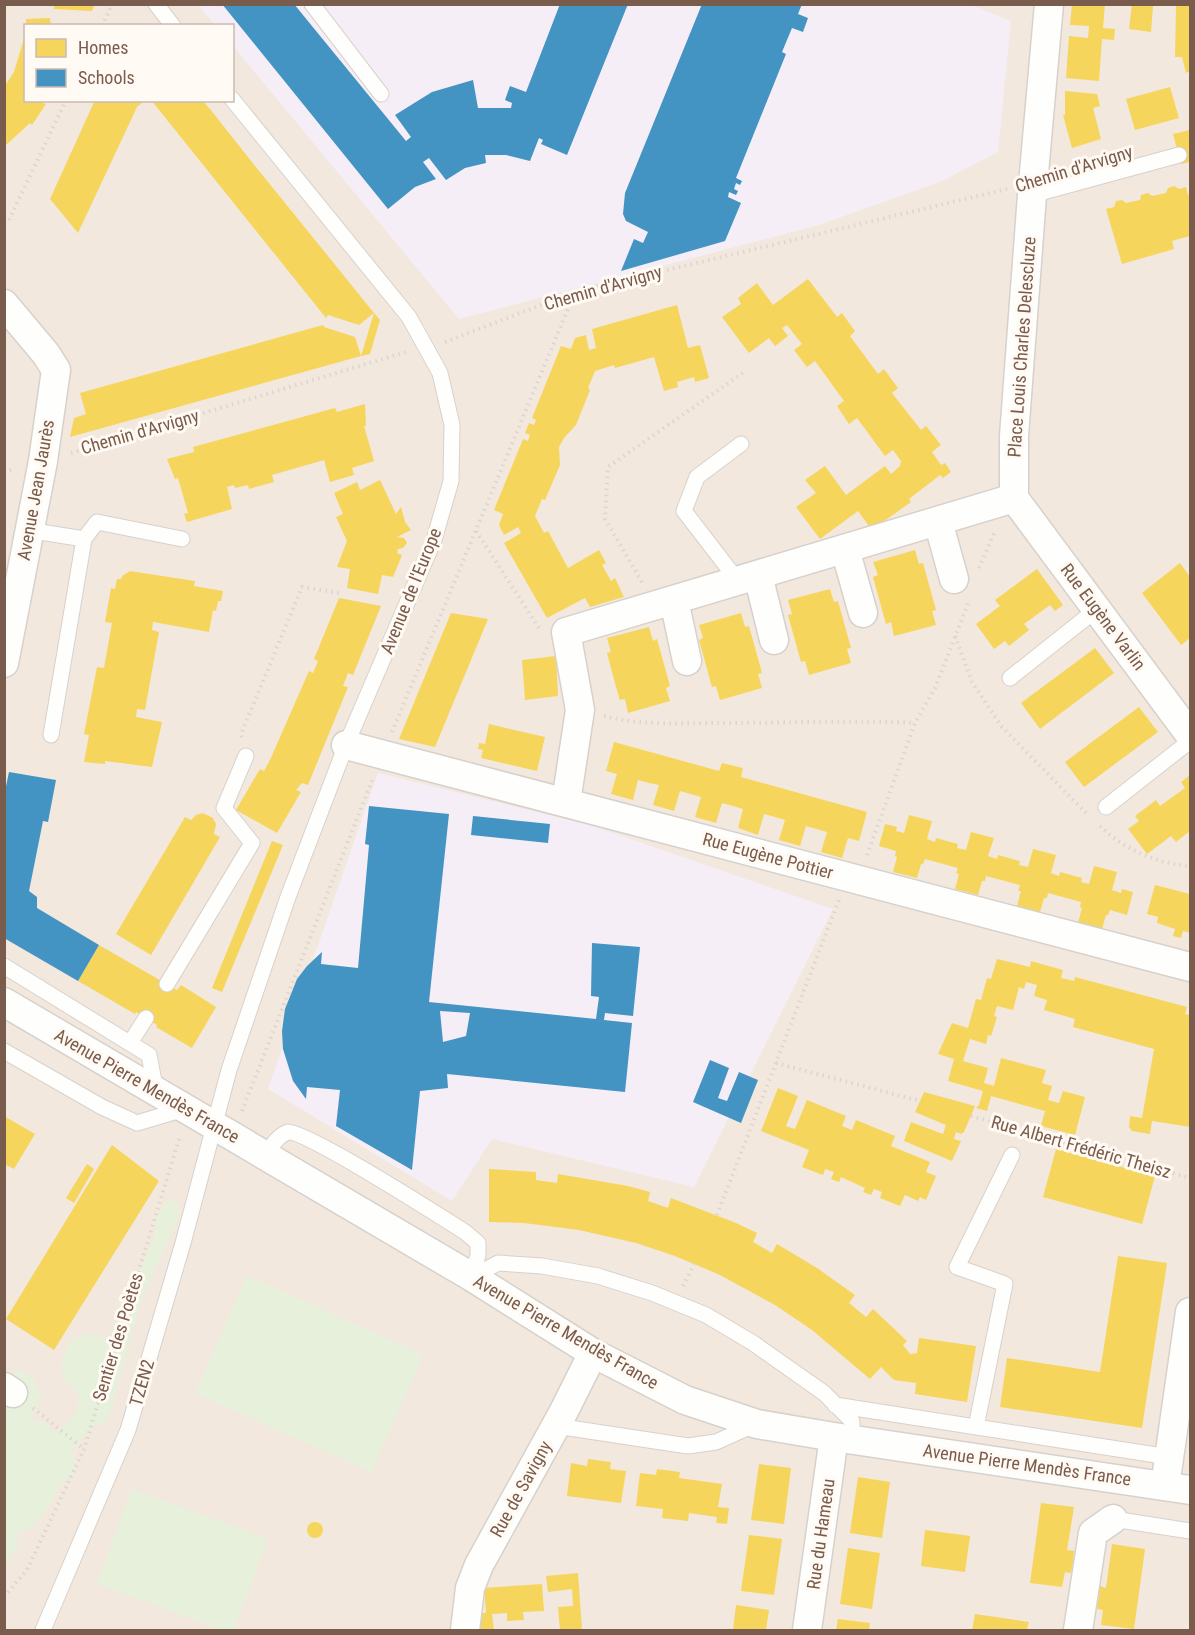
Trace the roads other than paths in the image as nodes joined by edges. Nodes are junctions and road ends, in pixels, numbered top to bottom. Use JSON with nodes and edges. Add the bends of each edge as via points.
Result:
{"nodes":[{"id":1,"x":156,"y":4,"type":"edge"},
{"id":2,"x":312,"y":4,"type":"edge"},
{"id":3,"x":1049,"y":4,"type":"edge"},
{"id":4,"x":171,"y":24,"type":"edge"},
{"id":5,"x":381,"y":94,"type":"dead end"},
{"id":6,"x":234,"y":101,"type":"edge"},
{"id":7,"x":1179,"y":155,"type":"dead end"},
{"id":8,"x":1033,"y":189,"type":"junction"},
{"id":9,"x":4,"y":304,"type":"edge"},
{"id":10,"x":741,"y":444,"type":"dead end"},
{"id":11,"x":1009,"y":500,"type":"junction"},
{"id":12,"x":938,"y":521,"type":"junction"},
{"id":13,"x":28,"y":530,"type":"junction"},
{"id":14,"x":84,"y":539,"type":"junction"},
{"id":15,"x":182,"y":539,"type":"dead end"},
{"id":16,"x":845,"y":549,"type":"junction"},
{"id":17,"x":748,"y":578,"type":"junction"},
{"id":18,"x":967,"y":583,"type":"road end"},
{"id":19,"x":664,"y":603,"type":"junction"},
{"id":20,"x":1097,"y":609,"type":"junction"},
{"id":21,"x":863,"y":612,"type":"dead end"},
{"id":22,"x":774,"y":640,"type":"dead end"},
{"id":23,"x":687,"y":661,"type":"dead end"},
{"id":24,"x":4,"y":663,"type":"edge"},
{"id":25,"x":1010,"y":678,"type":"dead end"},
{"id":26,"x":51,"y":735,"type":"dead end"},
{"id":27,"x":1191,"y":735,"type":"edge"},
{"id":28,"x":1191,"y":741,"type":"edge"},
{"id":29,"x":346,"y":745,"type":"junction"},
{"id":30,"x":246,"y":756,"type":"road end"},
{"id":31,"x":566,"y":802,"type":"junction"},
{"id":32,"x":1106,"y":807,"type":"dead end"},
{"id":33,"x":4,"y":966,"type":"edge"},
{"id":34,"x":1191,"y":967,"type":"edge"},
{"id":35,"x":167,"y":984,"type":"dead end"},
{"id":36,"x":4,"y":1002,"type":"edge"},
{"id":37,"x":146,"y":1018,"type":"dead end"},
{"id":38,"x":130,"y":1043,"type":"junction"},
{"id":39,"x":4,"y":1051,"type":"edge"},
{"id":40,"x":156,"y":1092,"type":"junction"},
{"id":41,"x":184,"y":1109,"type":"junction"},
{"id":42,"x":218,"y":1136,"type":"junction"},
{"id":43,"x":1012,"y":1155,"type":"dead end"},
{"id":44,"x":266,"y":1156,"type":"junction"},
{"id":45,"x":472,"y":1278,"type":"junction"},
{"id":46,"x":1191,"y":1312,"type":"edge"},
{"id":47,"x":593,"y":1353,"type":"junction"},
{"id":48,"x":835,"y":1405,"type":"junction"},
{"id":49,"x":757,"y":1424,"type":"junction"},
{"id":50,"x":556,"y":1426,"type":"junction"},
{"id":51,"x":976,"y":1426,"type":"junction"},
{"id":52,"x":843,"y":1438,"type":"junction"},
{"id":53,"x":1169,"y":1457,"type":"junction"},
{"id":54,"x":1178,"y":1488,"type":"edge"},
{"id":55,"x":1113,"y":1519,"type":"joint"},
{"id":56,"x":1191,"y":1532,"type":"edge"},
{"id":57,"x":43,"y":1630,"type":"edge"},
{"id":58,"x":465,"y":1630,"type":"edge"},
{"id":59,"x":807,"y":1630,"type":"edge"},
{"id":60,"x":1078,"y":1630,"type":"edge"}],
"edges":[{"from":1,"to":4,"type":"lane"},
{"from":2,"to":5,"type":"lane"},
{"from":3,"to":8,"type":"street","name":"Place Louis Charles Delescluze"},
{"from":6,"to":29,"type":"lane","name":"Avenue de l'Europe","via":[[410,317],[440,373],[452,425],[451,481],[434,540]]},
{"from":7,"to":8,"type":"lane"},
{"from":8,"to":11,"type":"street","name":"Place Louis Charles Delescluze"},
{"from":9,"to":13,"type":"street","name":"Avenue Jean Jaurès","via":[[56,370]]},
{"from":10,"to":17,"type":"lane","via":[[697,477],[684,511]]},
{"from":11,"to":12,"type":"street"},
{"from":11,"to":20,"type":"street","name":"Rue Eugène Varlin"},
{"from":12,"to":16,"type":"street"},
{"from":12,"to":18,"type":"street"},
{"from":13,"to":14,"type":"lane"},
{"from":13,"to":24,"type":"street","name":"Avenue Jean Jaurès"},
{"from":14,"to":15,"type":"lane","via":[[97,522]]},
{"from":14,"to":26,"type":"lane"},
{"from":16,"to":17,"type":"street"},
{"from":16,"to":21,"type":"street"},
{"from":17,"to":19,"type":"street"},
{"from":17,"to":22,"type":"street"},
{"from":19,"to":23,"type":"street"},
{"from":19,"to":31,"type":"street","via":[[566,632],[580,710]]},
{"from":20,"to":25,"type":"lane"},
{"from":20,"to":27,"type":"street","name":"Rue Eugène Varlin"},
{"from":28,"to":32,"type":"lane"},
{"from":29,"to":31,"type":"street","name":"Rue Eugène Pottier"},
{"from":29,"to":42,"type":"lane","name":"Avenue de l'Europe","via":[[288,897],[230,1070]]},
{"from":30,"to":35,"type":"lane","via":[[224,808],[252,843]]},
{"from":31,"to":34,"type":"street","name":"Rue Eugène Pottier"},
{"from":33,"to":38,"type":"lane"},
{"from":36,"to":40,"type":"street","name":"Avenue Pierre Mendès France"},
{"from":37,"to":38,"type":"lane"},
{"from":38,"to":40,"type":"lane","via":[[149,1055]]},
{"from":39,"to":41,"type":"lane","via":[[137,1124]]},
{"from":40,"to":41,"type":"street","name":"Avenue Pierre Mendès France"},
{"from":41,"to":42,"type":"street","name":"Avenue Pierre Mendès France"},
{"from":42,"to":44,"type":"street","name":"Avenue Pierre Mendès France"},
{"from":42,"to":57,"type":"lane","name":"TZEN2","via":[[128,1430]]},
{"from":43,"to":51,"type":"lane","via":[[957,1267],[1005,1284]]},
{"from":44,"to":45,"type":"street","name":"Avenue Pierre Mendès France"},
{"from":44,"to":45,"type":"lane","via":[[280,1137],[289,1132],[325,1148],[478,1242]]},
{"from":45,"to":47,"type":"street","name":"Avenue Pierre Mendès France"},
{"from":45,"to":48,"type":"lane","via":[[498,1263],[542,1266],[597,1276],[652,1293],[706,1315],[753,1343]]},
{"from":46,"to":53,"type":"street"},
{"from":47,"to":49,"type":"street","name":"Avenue Pierre Mendès France","via":[[685,1400]]},
{"from":47,"to":50,"type":"street","name":"Rue de Savigny"},
{"from":48,"to":51,"type":"lane"},
{"from":48,"to":52,"type":"lane","via":[[852,1420]]},
{"from":49,"to":50,"type":"lane","via":[[716,1442],[688,1446]]},
{"from":49,"to":52,"type":"street","name":"Avenue Pierre Mendès France"},
{"from":50,"to":58,"type":"street","name":"Rue de Savigny","via":[[478,1565],[470,1588]]},
{"from":51,"to":53,"type":"lane"},
{"from":52,"to":54,"type":"street","name":"Avenue Pierre Mendès France"},
{"from":52,"to":59,"type":"street","name":"Rue du Hameau"},
{"from":53,"to":54,"type":"street"},
{"from":55,"to":56,"type":"lane"},
{"from":55,"to":60,"type":"street","via":[[1093,1533]]}]}
